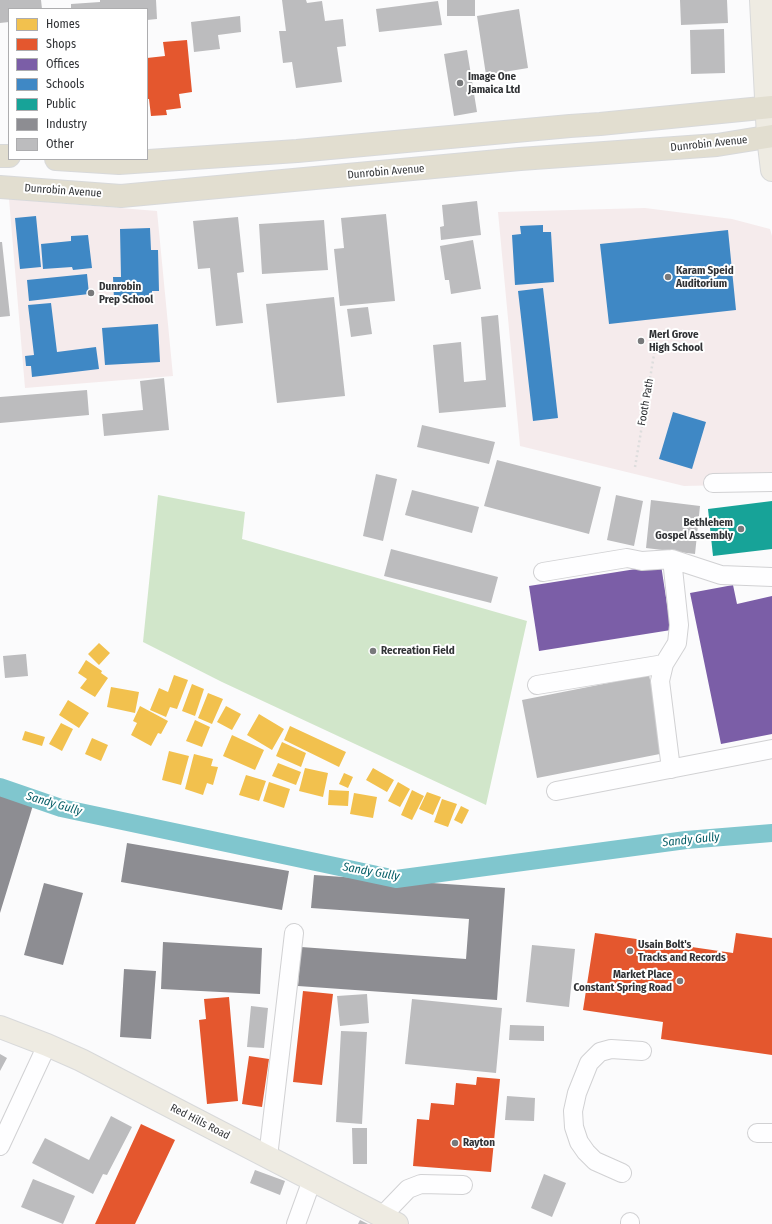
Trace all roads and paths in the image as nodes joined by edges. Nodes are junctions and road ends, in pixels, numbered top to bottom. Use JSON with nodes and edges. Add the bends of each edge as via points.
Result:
{"nodes":[{"id":1,"x":761,"y":0,"type":"edge"},
{"id":2,"x":769,"y":108,"type":"edge"},
{"id":3,"x":770,"y":137,"type":"edge"},
{"id":4,"x":72,"y":160,"type":"edge"},
{"id":5,"x":772,"y":170,"type":"edge"},
{"id":6,"x":0,"y":186,"type":"edge"},
{"id":7,"x":657,"y":336,"type":"dead end"},
{"id":8,"x":635,"y":467,"type":"dead end"},
{"id":9,"x":772,"y":482,"type":"edge"},
{"id":10,"x":713,"y":483,"type":"dead end"},
{"id":11,"x":672,"y":559,"type":"junction"},
{"id":12,"x":543,"y":572,"type":"dead end"},
{"id":13,"x":772,"y":576,"type":"edge"},
{"id":14,"x":664,"y":664,"type":"junction"},
{"id":15,"x":537,"y":685,"type":"dead end"},
{"id":16,"x":772,"y":749,"type":"edge"},
{"id":17,"x":671,"y":769,"type":"junction"},
{"id":18,"x":556,"y":791,"type":"dead end"},
{"id":19,"x":294,"y":933,"type":"dead end"},
{"id":20,"x":0,"y":1027,"type":"edge"},
{"id":21,"x":47,"y":1045,"type":"junction"},
{"id":22,"x":642,"y":1051,"type":"dead end"},
{"id":23,"x":0,"y":1146,"type":"edge"},
{"id":24,"x":268,"y":1157,"type":"junction"},
{"id":25,"x":622,"y":1173,"type":"dead end"},
{"id":26,"x":312,"y":1180,"type":"junction"},
{"id":27,"x":463,"y":1185,"type":"dead end"},
{"id":28,"x":389,"y":1220,"type":"edge"},
{"id":29,"x":296,"y":1224,"type":"edge"}],
"edges":[{"from":1,"to":2,"type":"main road"},
{"from":2,"to":3,"type":"main road"},
{"from":2,"to":4,"type":"highway","via":[[296,151],[119,163]]},
{"from":3,"to":5,"type":"main road"},
{"from":3,"to":6,"type":"highway","name":"Dunrobin Avenue","via":[[717,145],[520,159],[121,196]]},
{"from":7,"to":8,"type":"path","name":"Footh Path"},
{"from":9,"to":10,"type":"street"},
{"from":11,"to":12,"type":"street","via":[[642,561],[627,558]]},
{"from":11,"to":13,"type":"street","via":[[721,575]]},
{"from":11,"to":14,"type":"street","via":[[679,625],[678,643]]},
{"from":14,"to":15,"type":"street"},
{"from":14,"to":17,"type":"street","via":[[660,681]]},
{"from":16,"to":17,"type":"street"},
{"from":17,"to":18,"type":"street"},
{"from":19,"to":24,"type":"street"},
{"from":20,"to":21,"type":"main road","name":"Red Hills Road"},
{"from":21,"to":23,"type":"street"},
{"from":21,"to":24,"type":"main road","name":"Red Hills Road"},
{"from":22,"to":25,"type":"street","via":[[611,1049],[600,1052],[589,1063],[573,1111],[574,1128],[586,1152],[595,1161]]},
{"from":24,"to":26,"type":"main road","name":"Red Hills Road"},
{"from":26,"to":28,"type":"main road","name":"Red Hills Road"},
{"from":26,"to":29,"type":"street"},
{"from":27,"to":28,"type":"street","via":[[421,1184],[408,1189]]}]}
